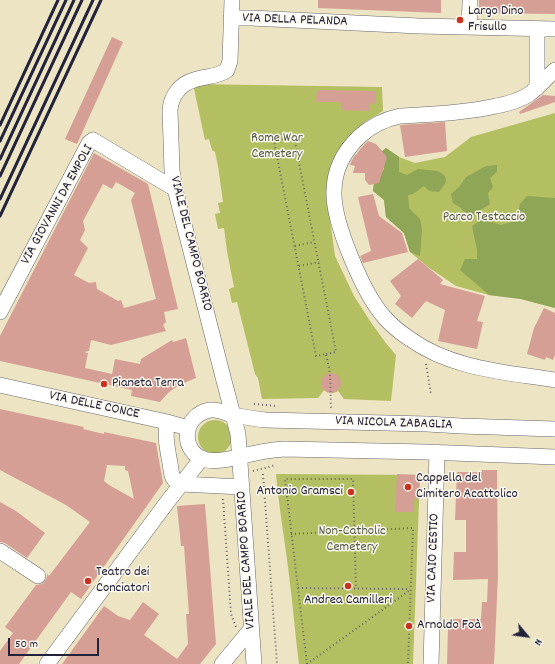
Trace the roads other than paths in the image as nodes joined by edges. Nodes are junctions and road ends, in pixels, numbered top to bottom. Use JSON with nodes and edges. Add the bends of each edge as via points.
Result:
{"nodes":[{"id":1,"x":232,"y":0,"type":"edge"},
{"id":2,"x":470,"y":3,"type":"dead end"},
{"id":3,"x":231,"y":18,"type":"junction"},
{"id":4,"x":473,"y":27,"type":"junction"},
{"id":5,"x":537,"y":29,"type":"junction"},
{"id":6,"x":555,"y":29,"type":"edge"},
{"id":7,"x":555,"y":70,"type":"edge"},
{"id":8,"x":192,"y":80,"type":"joint"},
{"id":9,"x":537,"y":88,"type":"junction"},
{"id":10,"x":175,"y":189,"type":"junction"},
{"id":11,"x":0,"y":312,"type":"edge"},
{"id":12,"x":555,"y":380,"type":"edge"},
{"id":13,"x":0,"y":385,"type":"edge"},
{"id":14,"x":233,"y":415,"type":"junction"},
{"id":15,"x":167,"y":422,"type":"junction"},
{"id":16,"x":188,"y":428,"type":"junction"},
{"id":17,"x":555,"y":429,"type":"edge"},
{"id":18,"x":437,"y":452,"type":"junction"},
{"id":19,"x":240,"y":456,"type":"junction"},
{"id":20,"x":555,"y":457,"type":"edge"},
{"id":21,"x":202,"y":458,"type":"junction"},
{"id":22,"x":181,"y":484,"type":"junction"},
{"id":23,"x":242,"y":487,"type":"junction"},
{"id":24,"x":0,"y":551,"type":"edge"},
{"id":25,"x":38,"y":576,"type":"dead end"},
{"id":26,"x":245,"y":630,"type":"junction"},
{"id":27,"x":47,"y":664,"type":"edge"},
{"id":28,"x":222,"y":664,"type":"edge"},
{"id":29,"x":254,"y":664,"type":"edge"},
{"id":30,"x":431,"y":664,"type":"edge"}],
"edges":[{"from":1,"to":3,"type":"street"},
{"from":2,"to":4,"type":"street"},
{"from":3,"to":4,"type":"street","name":"VIA DELLA PELANDA"},
{"from":3,"to":8,"type":"street","name":"VIA DELLA PELANDA","via":[[230,60],[227,70],[219,75]]},
{"from":4,"to":5,"type":"street"},
{"from":5,"to":6,"type":"street"},
{"from":5,"to":9,"type":"street"},
{"from":7,"to":9,"type":"street"},
{"from":8,"to":10,"type":"street","name":"VIALE DEL CAMPO BOARIO","via":[[177,90],[170,105]]},
{"from":9,"to":12,"type":"street","via":[[516,101],[483,109],[400,116],[374,126],[360,136],[343,157],[335,180],[334,199],[352,259],[368,292],[384,317],[396,329],[430,352],[462,364]]},
{"from":10,"to":11,"type":"street","name":"VIA GIOVANNI DA EMPOLI","via":[[93,140],[89,143]]},
{"from":10,"to":14,"type":"street","name":"VIALE DEL CAMPO BOARIO"},
{"from":13,"to":15,"type":"street","name":"VIA DELLE CONCE"},
{"from":14,"to":16,"type":"street","via":[[219,410],[205,411],[195,417]]},
{"from":14,"to":17,"type":"street","name":"VIA NICOLA ZABAGLIA","via":[[266,420]]},
{"from":14,"to":19,"type":"street"},
{"from":15,"to":16,"type":"street","name":"VIA DELLE CONCE"},
{"from":15,"to":22,"type":"street","via":[[166,441],[172,472],[174,479]]},
{"from":16,"to":21,"type":"street","via":[[190,446]]},
{"from":18,"to":19,"type":"street","name":"VIA NICOLA ZABAGLIA","via":[[284,449]]},
{"from":18,"to":20,"type":"street","name":"VIA NICOLA ZABAGLIA"},
{"from":18,"to":30,"type":"street","name":"VIA CAIO CESTIO"},
{"from":19,"to":21,"type":"street","via":[[218,460]]},
{"from":19,"to":23,"type":"street","name":"VIALE DEL CAMPO BOARIO"},
{"from":21,"to":22,"type":"street"},
{"from":22,"to":23,"type":"street"},
{"from":22,"to":27,"type":"street"},
{"from":23,"to":26,"type":"street","name":"VIALE DEL CAMPO BOARIO"},
{"from":24,"to":25,"type":"street"},
{"from":26,"to":28,"type":"street"},
{"from":26,"to":29,"type":"street","name":"VIALE DEL CAMPO BOARIO"}]}
